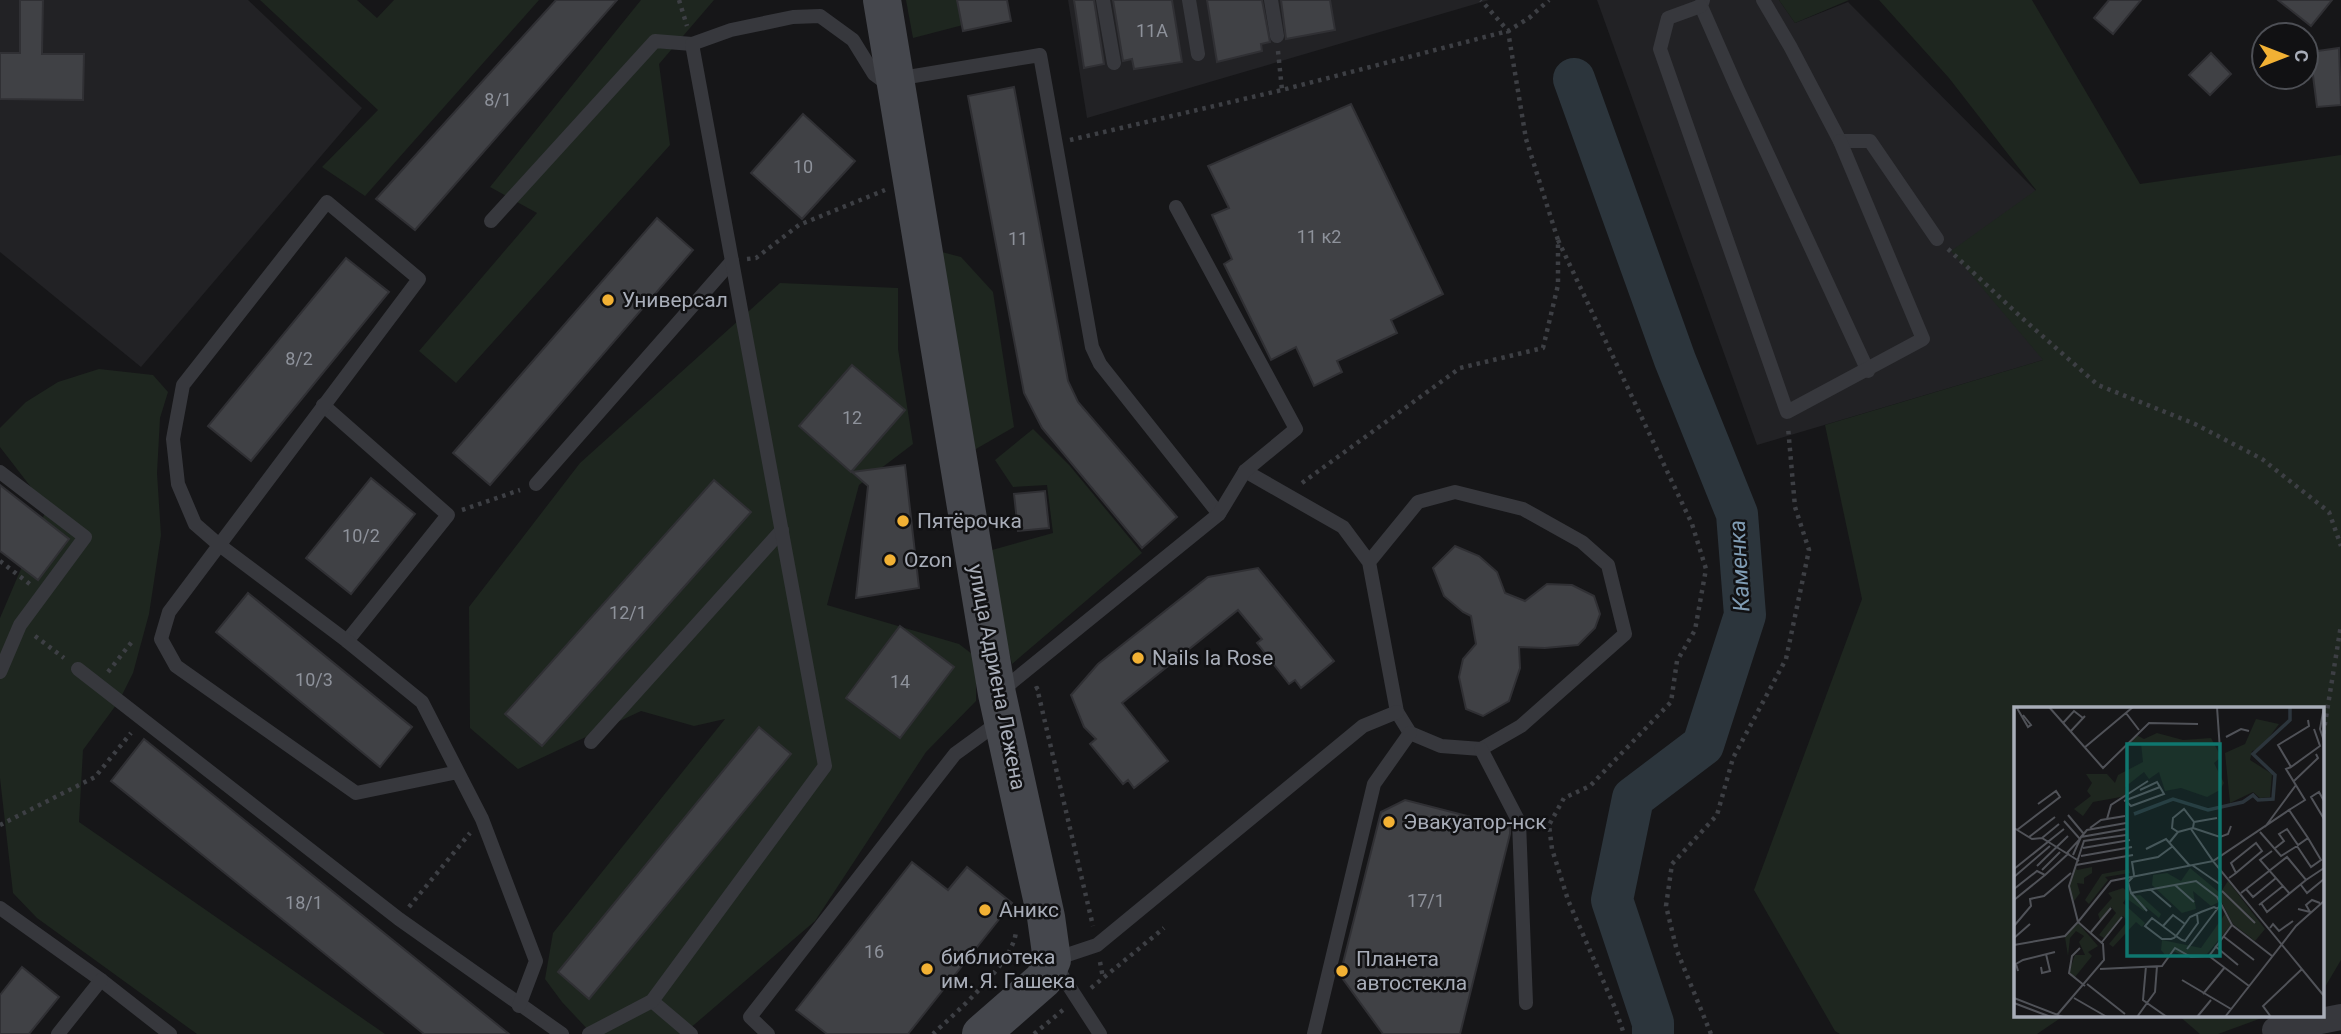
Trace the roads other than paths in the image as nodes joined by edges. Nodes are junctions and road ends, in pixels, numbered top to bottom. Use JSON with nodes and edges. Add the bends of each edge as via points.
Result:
{"nodes":[{"id":1,"x":882,"y":0,"type":"edge"},
{"id":2,"x":1103,"y":0,"type":"edge"},
{"id":3,"x":1189,"y":0,"type":"edge"},
{"id":4,"x":1271,"y":0,"type":"edge"},
{"id":5,"x":1763,"y":0,"type":"edge"},
{"id":6,"x":1702,"y":3,"type":"edge"},
{"id":7,"x":1277,"y":36,"type":"road end"},
{"id":8,"x":692,"y":44,"type":"junction"},
{"id":9,"x":1198,"y":54,"type":"dead end"},
{"id":10,"x":1114,"y":63,"type":"dead end"},
{"id":11,"x":896,"y":85,"type":"junction"},
{"id":12,"x":1840,"y":141,"type":"junction"},
{"id":13,"x":1176,"y":207,"type":"dead end"},
{"id":14,"x":491,"y":221,"type":"dead end"},
{"id":15,"x":1937,"y":239,"type":"road end"},
{"id":16,"x":732,"y":261,"type":"junction"},
{"id":17,"x":1868,"y":370,"type":"junction"},
{"id":18,"x":323,"y":405,"type":"junction"},
{"id":19,"x":1245,"y":471,"type":"junction"},
{"id":20,"x":0,"y":472,"type":"edge"},
{"id":21,"x":536,"y":484,"type":"road end"},
{"id":22,"x":1219,"y":514,"type":"junction"},
{"id":23,"x":782,"y":530,"type":"junction"},
{"id":24,"x":218,"y":544,"type":"junction"},
{"id":25,"x":1369,"y":562,"type":"junction"},
{"id":26,"x":348,"y":641,"type":"junction"},
{"id":27,"x":78,"y":669,"type":"road end"},
{"id":28,"x":0,"y":672,"type":"edge"},
{"id":29,"x":1009,"y":702,"type":"junction"},
{"id":30,"x":1397,"y":712,"type":"junction"},
{"id":31,"x":1410,"y":733,"type":"junction"},
{"id":32,"x":591,"y":742,"type":"dead end"},
{"id":33,"x":1481,"y":749,"type":"junction"},
{"id":34,"x":457,"y":772,"type":"junction"},
{"id":35,"x":0,"y":908,"type":"edge"},
{"id":36,"x":1052,"y":960,"type":"junction"},
{"id":37,"x":102,"y":980,"type":"junction"},
{"id":38,"x":652,"y":1000,"type":"junction"},
{"id":39,"x":1526,"y":1003,"type":"dead end"},
{"id":40,"x":519,"y":1006,"type":"junction"},
{"id":41,"x":2341,"y":1017,"type":"edge"},
{"id":42,"x":2274,"y":1030,"type":"dead end"},
{"id":43,"x":58,"y":1034,"type":"edge"},
{"id":44,"x":170,"y":1034,"type":"edge"},
{"id":45,"x":562,"y":1034,"type":"edge"},
{"id":46,"x":589,"y":1034,"type":"edge"},
{"id":47,"x":691,"y":1034,"type":"edge"},
{"id":48,"x":768,"y":1034,"type":"edge"},
{"id":49,"x":981,"y":1034,"type":"edge"},
{"id":50,"x":1100,"y":1034,"type":"edge"},
{"id":51,"x":1314,"y":1034,"type":"edge"}],
"edges":[{"from":1,"to":11,"type":"street","name":"улица Адриена Лежена"},
{"from":2,"to":10,"type":"lane"},
{"from":3,"to":9,"type":"lane"},
{"from":4,"to":7,"type":"lane"},
{"from":5,"to":12,"type":"lane"},
{"from":6,"to":17,"type":"lane"},
{"from":6,"to":17,"type":"lane","via":[[1668,18],[1660,49],[1787,412]]},
{"from":8,"to":11,"type":"lane","via":[[743,27],[820,16],[853,40],[874,74]]},
{"from":8,"to":14,"type":"lane","via":[[655,41]]},
{"from":8,"to":16,"type":"lane"},
{"from":11,"to":22,"type":"lane","via":[[1040,55],[1092,347]]},
{"from":11,"to":29,"type":"street","name":"улица Адриена Лежена"},
{"from":12,"to":15,"type":"lane","via":[[1870,142]]},
{"from":12,"to":17,"type":"lane","via":[[1923,339]]},
{"from":13,"to":19,"type":"lane","via":[[1296,429]]},
{"from":16,"to":21,"type":"lane"},
{"from":16,"to":23,"type":"lane"},
{"from":18,"to":24,"type":"lane"},
{"from":18,"to":24,"type":"lane","via":[[419,279],[327,202],[183,385],[173,439],[178,484],[195,524]]},
{"from":18,"to":26,"type":"lane","via":[[448,515]]},
{"from":19,"to":22,"type":"lane"},
{"from":19,"to":25,"type":"lane","via":[[1343,527]]},
{"from":20,"to":28,"type":"lane","via":[[85,537],[20,625]]},
{"from":22,"to":29,"type":"lane"},
{"from":23,"to":32,"type":"lane"},
{"from":23,"to":38,"type":"lane","via":[[825,766]]},
{"from":24,"to":26,"type":"lane"},
{"from":24,"to":34,"type":"lane","via":[[169,612],[161,639],[176,666],[356,793]]},
{"from":25,"to":30,"type":"lane"},
{"from":25,"to":33,"type":"lane","via":[[1418,502],[1455,492],[1523,509],[1582,542],[1608,565],[1625,634],[1521,726]]},
{"from":26,"to":34,"type":"lane","via":[[422,702]]},
{"from":27,"to":40,"type":"lane"},
{"from":29,"to":36,"type":"street","name":"улица Адриена Лежена"},
{"from":29,"to":48,"type":"lane","via":[[955,754],[750,1017]]},
{"from":30,"to":31,"type":"lane"},
{"from":30,"to":36,"type":"lane","via":[[1363,726],[1097,945]]},
{"from":31,"to":33,"type":"lane","via":[[1441,746]]},
{"from":31,"to":51,"type":"lane","via":[[1374,784]]},
{"from":33,"to":39,"type":"lane","via":[[1519,822]]},
{"from":34,"to":40,"type":"lane","via":[[482,819],[536,961]]},
{"from":35,"to":37,"type":"lane"},
{"from":36,"to":49,"type":"street","via":[[1044,979]]},
{"from":36,"to":50,"type":"lane"},
{"from":37,"to":43,"type":"lane"},
{"from":37,"to":44,"type":"lane"},
{"from":38,"to":46,"type":"lane"},
{"from":38,"to":47,"type":"lane"},
{"from":40,"to":45,"type":"lane"},
{"from":41,"to":42,"type":"street"}]}
